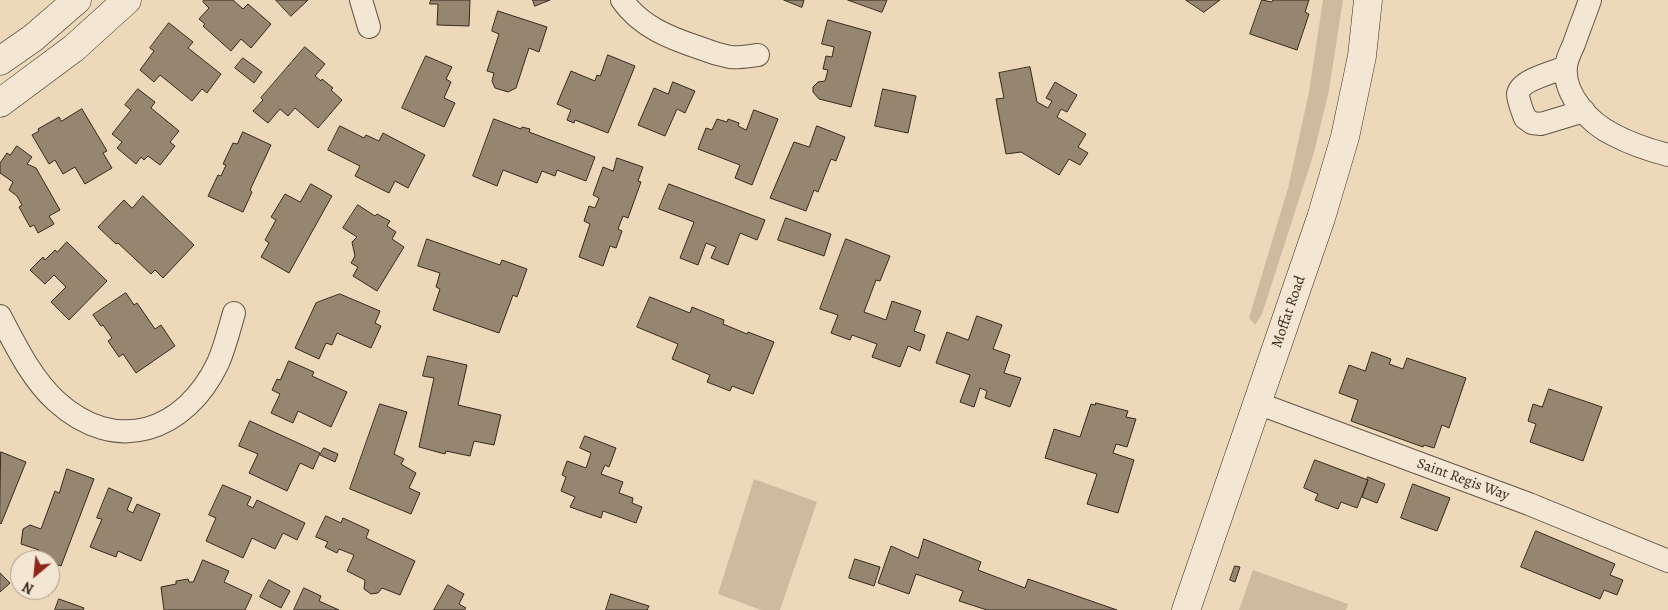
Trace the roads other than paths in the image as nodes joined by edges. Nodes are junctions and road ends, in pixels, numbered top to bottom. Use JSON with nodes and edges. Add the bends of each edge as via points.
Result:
{"nodes":[{"id":1,"x":77,"y":0,"type":"edge"},
{"id":2,"x":127,"y":0,"type":"edge"},
{"id":3,"x":360,"y":0,"type":"edge"},
{"id":4,"x":622,"y":0,"type":"edge"},
{"id":5,"x":1590,"y":0,"type":"edge"},
{"id":6,"x":1369,"y":2,"type":"edge"},
{"id":7,"x":369,"y":27,"type":"dead end"},
{"id":8,"x":758,"y":55,"type":"dead end"},
{"id":9,"x":0,"y":62,"type":"edge"},
{"id":10,"x":1566,"y":67,"type":"junction"},
{"id":11,"x":0,"y":103,"type":"edge"},
{"id":12,"x":1584,"y":111,"type":"junction"},
{"id":13,"x":1668,"y":155,"type":"edge"},
{"id":14,"x":234,"y":312,"type":"dead end"},
{"id":15,"x":0,"y":316,"type":"edge"},
{"id":16,"x":1257,"y":403,"type":"junction"},
{"id":17,"x":1668,"y":561,"type":"edge"},
{"id":18,"x":1186,"y":610,"type":"edge"}],
"edges":[{"from":1,"to":9,"type":"main road"},
{"from":2,"to":11,"type":"main road","via":[[74,48]]},
{"from":3,"to":7,"type":"street"},
{"from":4,"to":8,"type":"street","via":[[647,25],[681,42],[720,55]]},
{"from":5,"to":10,"type":"street"},
{"from":6,"to":16,"type":"main road","name":"Moffat Road","via":[[1362,56],[1336,170]]},
{"from":10,"to":12,"type":"street","via":[[1566,81]]},
{"from":10,"to":12,"type":"street","via":[[1521,87],[1518,95],[1525,118],[1541,124]]},
{"from":12,"to":13,"type":"street","via":[[1612,134]]},
{"from":14,"to":15,"type":"street","via":[[218,363],[195,398],[170,419],[148,429],[131,432],[89,423],[57,402],[39,383]]},
{"from":16,"to":17,"type":"street","name":"Saint Regis Way","via":[[1529,504]]},
{"from":16,"to":18,"type":"main road","name":"Moffat Road"}]}
